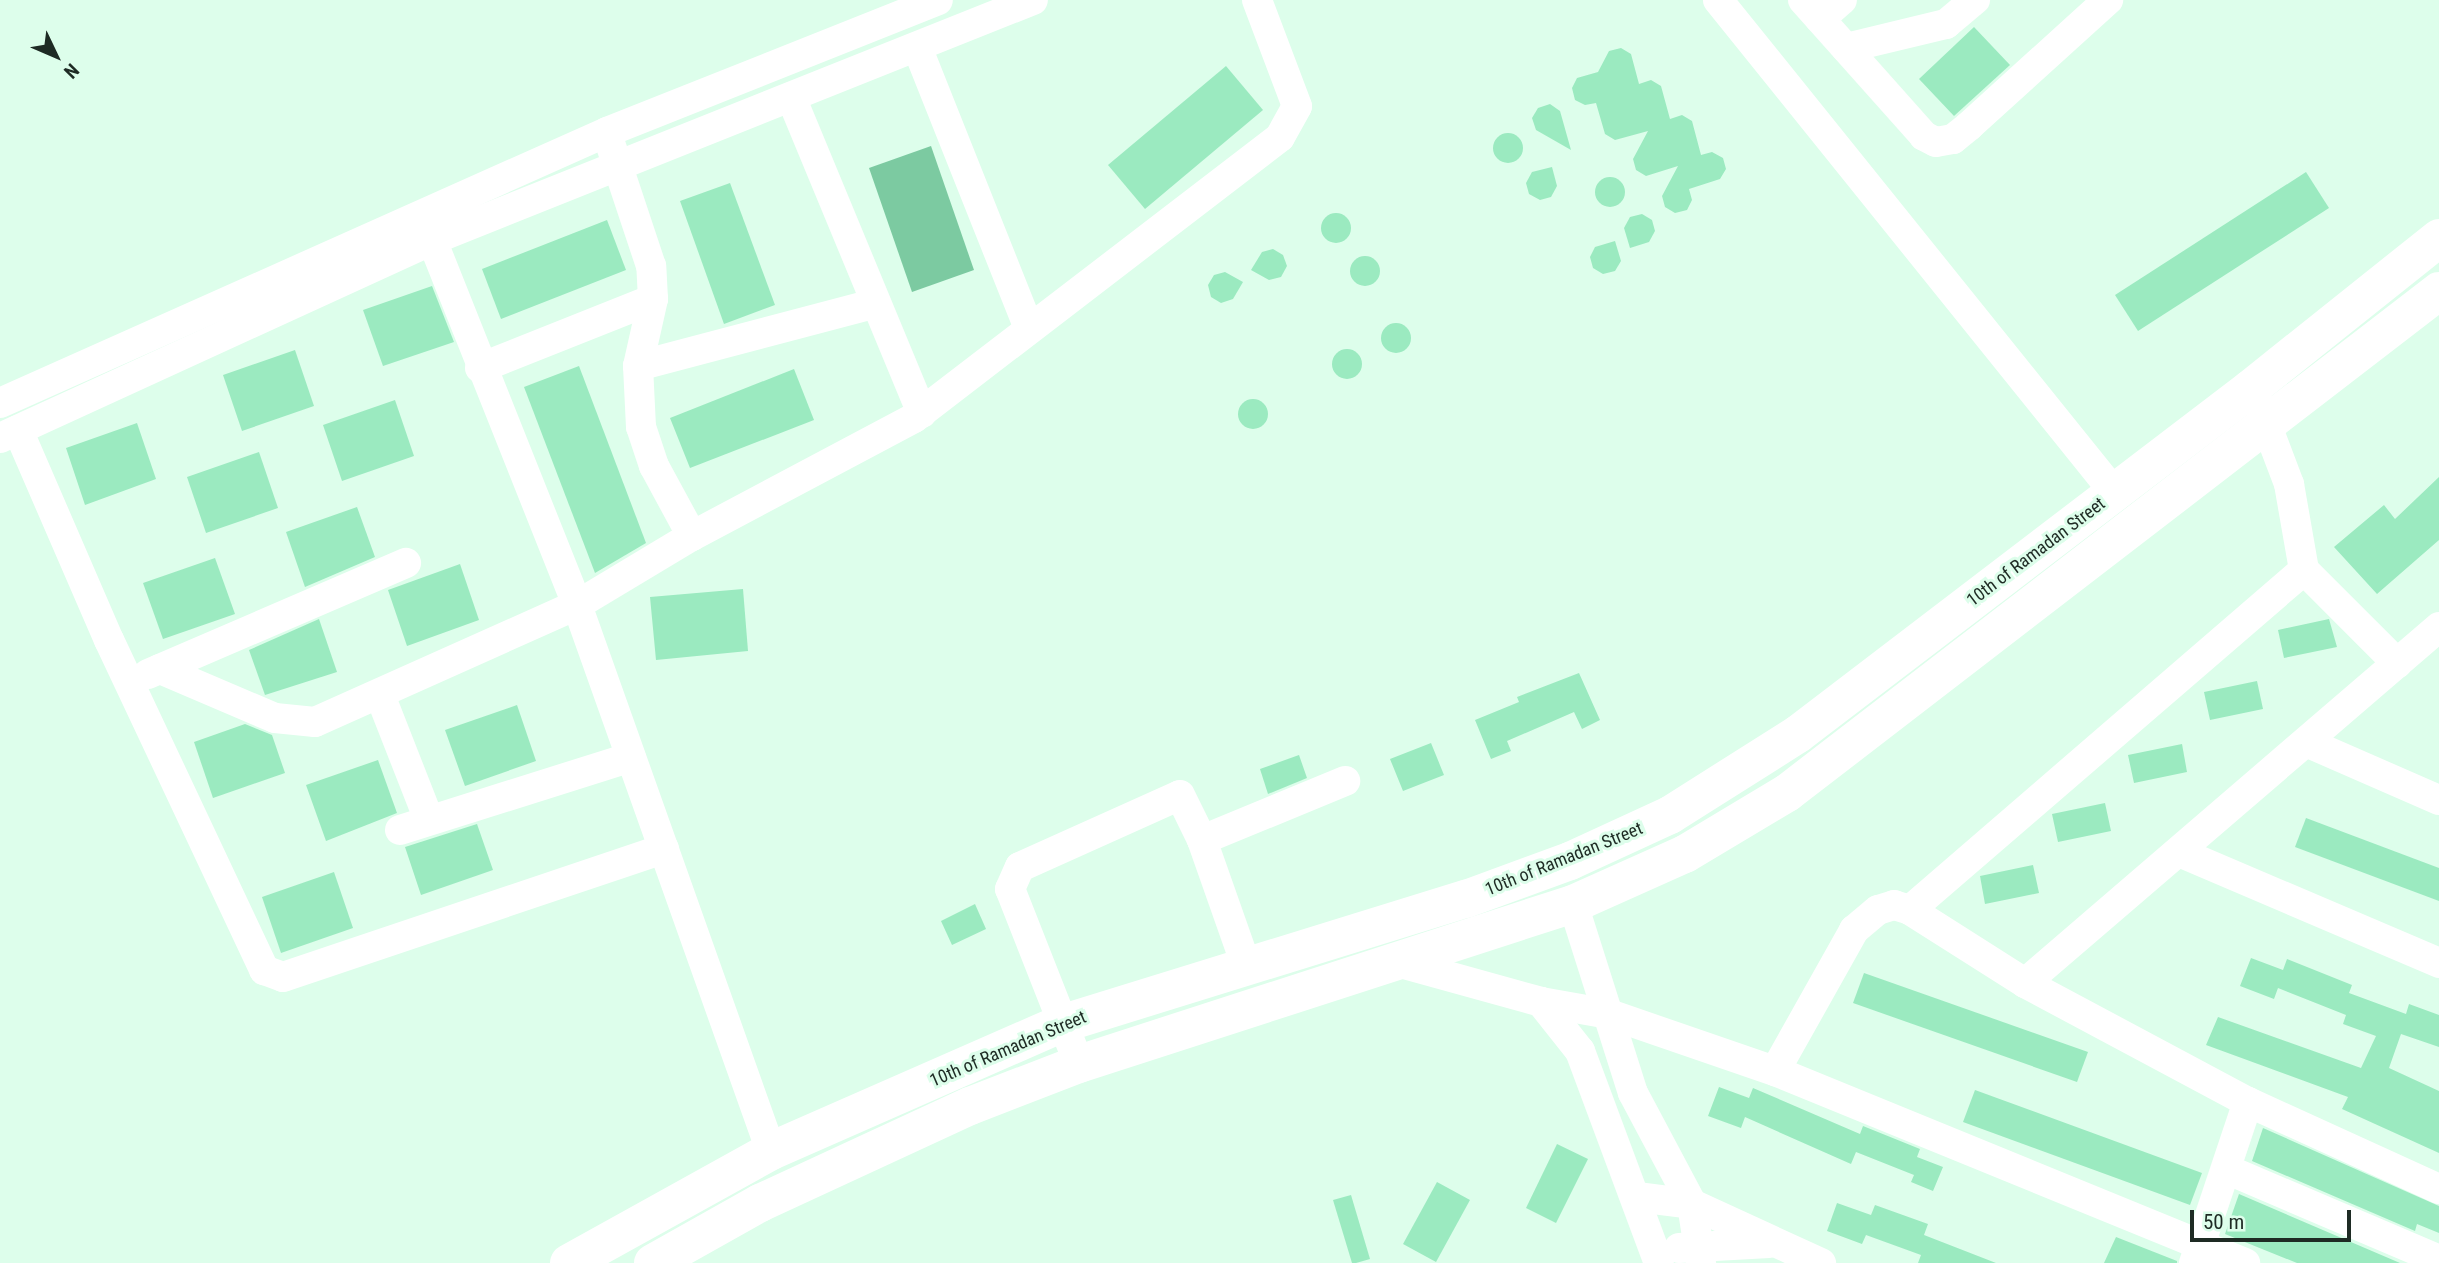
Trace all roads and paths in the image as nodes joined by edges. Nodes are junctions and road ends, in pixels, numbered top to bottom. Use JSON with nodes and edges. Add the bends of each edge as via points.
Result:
{"nodes":[{"id":1,"x":938,"y":0,"type":"edge"},
{"id":2,"x":1033,"y":0,"type":"edge"},
{"id":3,"x":1257,"y":0,"type":"edge"},
{"id":4,"x":1718,"y":0,"type":"edge"},
{"id":5,"x":1975,"y":0,"type":"edge"},
{"id":6,"x":2108,"y":0,"type":"edge"},
{"id":7,"x":1822,"y":6,"type":"edge"},
{"id":8,"x":917,"y":47,"type":"junction"},
{"id":9,"x":1846,"y":48,"type":"junction"},
{"id":10,"x":791,"y":97,"type":"junction"},
{"id":11,"x":607,"y":132,"type":"junction"},
{"id":12,"x":617,"y":163,"type":"junction"},
{"id":13,"x":2439,"y":238,"type":"edge"},
{"id":14,"x":432,"y":240,"type":"junction"},
{"id":15,"x":2439,"y":291,"type":"edge"},
{"id":16,"x":653,"y":299,"type":"junction"},
{"id":17,"x":876,"y":303,"type":"junction"},
{"id":18,"x":1029,"y":329,"type":"junction"},
{"id":19,"x":638,"y":366,"type":"junction"},
{"id":20,"x":480,"y":368,"type":"junction"},
{"id":21,"x":2250,"y":389,"type":"junction"},
{"id":22,"x":0,"y":403,"type":"edge"},
{"id":23,"x":922,"y":413,"type":"junction"},
{"id":24,"x":2269,"y":425,"type":"junction"},
{"id":25,"x":9,"y":434,"type":"edge"},
{"id":26,"x":2114,"y":492,"type":"junction"},
{"id":27,"x":692,"y":536,"type":"junction"},
{"id":28,"x":406,"y":563,"type":"dead end"},
{"id":29,"x":2304,"y":570,"type":"junction"},
{"id":30,"x":577,"y":605,"type":"junction"},
{"id":31,"x":2439,"y":627,"type":"edge"},
{"id":32,"x":2397,"y":663,"type":"junction"},
{"id":33,"x":160,"y":669,"type":"junction"},
{"id":34,"x":129,"y":682,"type":"junction"},
{"id":35,"x":380,"y":695,"type":"junction"},
{"id":36,"x":2306,"y":742,"type":"junction"},
{"id":37,"x":631,"y":757,"type":"junction"},
{"id":38,"x":1345,"y":781,"type":"dead end"},
{"id":39,"x":2439,"y":800,"type":"edge"},
{"id":40,"x":429,"y":820,"type":"junction"},
{"id":41,"x":400,"y":830,"type":"dead end"},
{"id":42,"x":1202,"y":840,"type":"junction"},
{"id":43,"x":664,"y":849,"type":"junction"},
{"id":44,"x":2179,"y":852,"type":"junction"},
{"id":45,"x":1573,"y":904,"type":"junction"},
{"id":46,"x":1910,"y":910,"type":"junction"},
{"id":47,"x":1397,"y":962,"type":"junction"},
{"id":48,"x":2439,"y":963,"type":"edge"},
{"id":49,"x":1246,"y":965,"type":"junction"},
{"id":50,"x":2025,"y":983,"type":"junction"},
{"id":51,"x":1541,"y":1002,"type":"junction"},
{"id":52,"x":1609,"y":1014,"type":"junction"},
{"id":53,"x":1062,"y":1024,"type":"junction"},
{"id":54,"x":1079,"y":1065,"type":"junction"},
{"id":55,"x":1775,"y":1070,"type":"junction"},
{"id":56,"x":2248,"y":1102,"type":"junction"},
{"id":57,"x":771,"y":1151,"type":"junction"},
{"id":58,"x":2226,"y":1169,"type":"junction"},
{"id":59,"x":2439,"y":1189,"type":"edge"},
{"id":60,"x":1637,"y":1197,"type":"junction"},
{"id":61,"x":1692,"y":1203,"type":"junction"},
{"id":62,"x":1773,"y":1243,"type":"junction"},
{"id":63,"x":2197,"y":1254,"type":"edge"},
{"id":64,"x":1700,"y":1255,"type":"edge"},
{"id":65,"x":1656,"y":1256,"type":"edge"},
{"id":66,"x":2439,"y":1260,"type":"edge"},
{"id":67,"x":657,"y":1262,"type":"edge"},
{"id":68,"x":569,"y":1263,"type":"edge"},
{"id":69,"x":1821,"y":1263,"type":"edge"},
{"id":70,"x":2245,"y":1263,"type":"edge"}],
"edges":[{"from":1,"to":11,"type":"street"},
{"from":2,"to":8,"type":"street"},
{"from":3,"to":18,"type":"street","via":[[1297,106],[1287,128]]},
{"from":4,"to":26,"type":"street"},
{"from":5,"to":9,"type":"street","via":[[1946,24]]},
{"from":6,"to":9,"type":"street","via":[[1969,126],[1945,141],[1924,136]]},
{"from":7,"to":9,"type":"street"},
{"from":8,"to":10,"type":"street"},
{"from":8,"to":18,"type":"street"},
{"from":10,"to":12,"type":"street"},
{"from":10,"to":17,"type":"street"},
{"from":11,"to":12,"type":"street"},
{"from":11,"to":22,"type":"street"},
{"from":12,"to":14,"type":"street"},
{"from":12,"to":16,"type":"street","via":[[648,254]]},
{"from":13,"to":21,"type":"main road","name":"10th of Ramadan Street"},
{"from":14,"to":20,"type":"street"},
{"from":14,"to":25,"type":"street"},
{"from":15,"to":24,"type":"main road"},
{"from":16,"to":19,"type":"street"},
{"from":16,"to":20,"type":"street"},
{"from":17,"to":19,"type":"street"},
{"from":17,"to":23,"type":"street"},
{"from":18,"to":23,"type":"street"},
{"from":19,"to":27,"type":"street","via":[[638,409],[646,443]]},
{"from":20,"to":30,"type":"street"},
{"from":21,"to":24,"type":"street"},
{"from":21,"to":26,"type":"main road","name":"10th of Ramadan Street"},
{"from":23,"to":27,"type":"street"},
{"from":24,"to":29,"type":"street","via":[[2289,484]]},
{"from":24,"to":45,"type":"main road","via":[[1787,793],[1685,853]]},
{"from":25,"to":34,"type":"street"},
{"from":26,"to":49,"type":"main road","name":"10th of Ramadan Street","via":[[1798,734],[1670,815],[1570,860],[1466,899]]},
{"from":27,"to":30,"type":"street"},
{"from":28,"to":33,"type":"street"},
{"from":29,"to":32,"type":"street"},
{"from":29,"to":46,"type":"street"},
{"from":30,"to":35,"type":"street"},
{"from":30,"to":37,"type":"street"},
{"from":31,"to":32,"type":"street"},
{"from":32,"to":36,"type":"street"},
{"from":33,"to":34,"type":"street"},
{"from":33,"to":35,"type":"street","via":[[275,718],[303,723]]},
{"from":34,"to":43,"type":"street","via":[[259,964],[276,977]]},
{"from":35,"to":40,"type":"street"},
{"from":36,"to":39,"type":"street"},
{"from":36,"to":44,"type":"street"},
{"from":37,"to":40,"type":"street"},
{"from":37,"to":43,"type":"street"},
{"from":38,"to":42,"type":"street"},
{"from":40,"to":41,"type":"street"},
{"from":42,"to":49,"type":"street"},
{"from":42,"to":53,"type":"street","via":[[1183,799],[1175,794],[1015,872],[1010,889]]},
{"from":43,"to":57,"type":"street"},
{"from":44,"to":48,"type":"street"},
{"from":44,"to":50,"type":"street"},
{"from":45,"to":47,"type":"main road"},
{"from":45,"to":52,"type":"street"},
{"from":46,"to":50,"type":"street"},
{"from":46,"to":55,"type":"street","via":[[1886,906],[1854,930]]},
{"from":47,"to":51,"type":"street"},
{"from":47,"to":54,"type":"main road"},
{"from":49,"to":53,"type":"main road","name":"10th of Ramadan Street"},
{"from":50,"to":56,"type":"street"},
{"from":51,"to":52,"type":"street"},
{"from":51,"to":60,"type":"street","via":[[1580,1051]]},
{"from":52,"to":55,"type":"street"},
{"from":52,"to":61,"type":"street","via":[[1633,1093]]},
{"from":53,"to":54,"type":"street"},
{"from":53,"to":57,"type":"main road","name":"10th of Ramadan Street"},
{"from":54,"to":67,"type":"main road","via":[[864,1152]]},
{"from":55,"to":63,"type":"street"},
{"from":56,"to":58,"type":"street"},
{"from":56,"to":59,"type":"street"},
{"from":57,"to":68,"type":"main road","name":"10th of Ramadan Street"},
{"from":58,"to":63,"type":"street"},
{"from":58,"to":66,"type":"street"},
{"from":60,"to":61,"type":"street"},
{"from":60,"to":65,"type":"street"},
{"from":61,"to":62,"type":"street"},
{"from":61,"to":64,"type":"street"},
{"from":62,"to":64,"type":"street"},
{"from":62,"to":69,"type":"street"},
{"from":63,"to":70,"type":"street"},
{"from":64,"to":65,"type":"street"}]}
